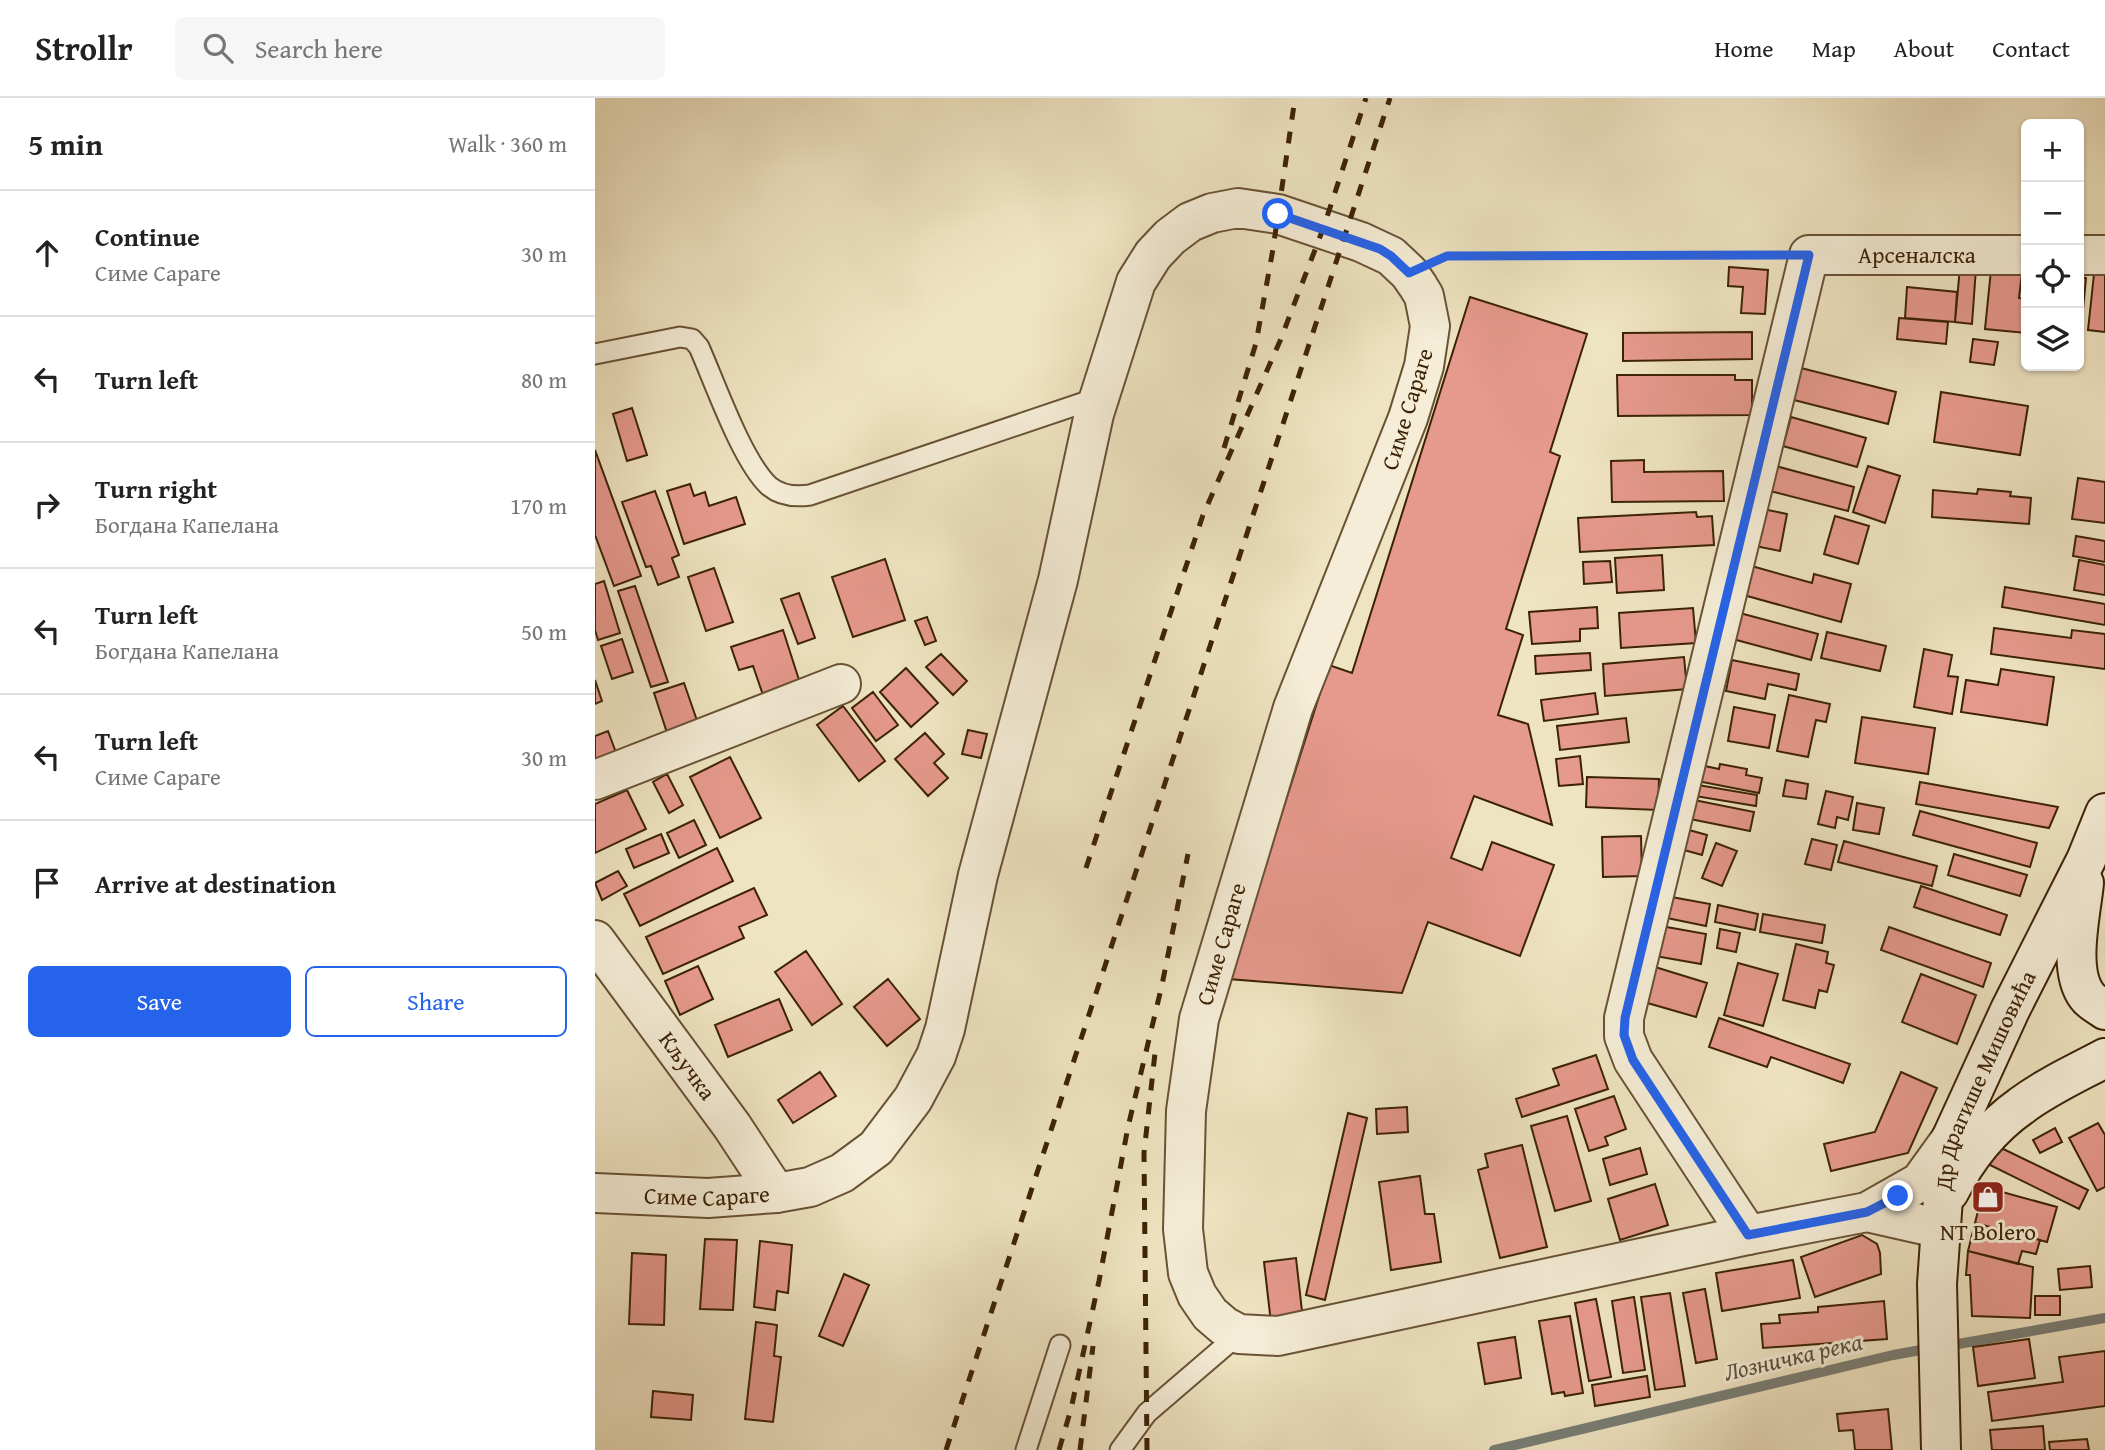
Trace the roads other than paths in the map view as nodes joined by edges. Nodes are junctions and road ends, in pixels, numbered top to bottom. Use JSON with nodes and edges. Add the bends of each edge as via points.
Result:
{"nodes":[{"id":1,"x":2021,"y":255,"type":"edge"},
{"id":2,"x":2084,"y":255,"type":"edge"},
{"id":3,"x":2105,"y":255,"type":"edge"},
{"id":4,"x":595,"y":354,"type":"edge"},
{"id":5,"x":1100,"y":397,"type":"junction"},
{"id":6,"x":841,"y":684,"type":"dead end"},
{"id":7,"x":595,"y":780,"type":"edge"},
{"id":8,"x":2105,"y":813,"type":"edge"},
{"id":9,"x":2094,"y":852,"type":"edge"},
{"id":10,"x":595,"y":940,"type":"edge"},
{"id":11,"x":2105,"y":1010,"type":"edge"},
{"id":12,"x":2105,"y":1058,"type":"edge"},
{"id":13,"x":1951,"y":1139,"type":"junction"},
{"id":14,"x":595,"y":1193,"type":"edge"},
{"id":15,"x":776,"y":1193,"type":"junction"},
{"id":16,"x":1867,"y":1212,"type":"junction"},
{"id":17,"x":1943,"y":1216,"type":"junction"},
{"id":18,"x":1748,"y":1235,"type":"junction"},
{"id":19,"x":1240,"y":1334,"type":"junction"},
{"id":20,"x":1060,"y":1345,"type":"dead end"},
{"id":21,"x":1026,"y":1450,"type":"edge"},
{"id":22,"x":1120,"y":1450,"type":"edge"},
{"id":23,"x":1941,"y":1450,"type":"edge"}],
"edges":[{"from":1,"to":18,"type":"street","name":"Арсеналска","via":[[1809,255],[1625,1018],[1624,1035],[1633,1060]]},
{"from":2,"to":3,"type":"street"},
{"from":4,"to":5,"type":"lane","via":[[680,337],[692,339],[748,458],[769,486],[795,497]]},
{"from":5,"to":15,"type":"street","name":"Симе Сараге","via":[[936,1056],[913,1099],[876,1148],[842,1173],[810,1187]]},
{"from":5,"to":19,"type":"street","name":"Симе Сараге","via":[[1143,267],[1170,237],[1201,217],[1238,208],[1278,214],[1380,249],[1409,273],[1424,296],[1429,344],[1424,366],[1394,455],[1293,708],[1199,1018],[1186,1111],[1183,1229],[1188,1273],[1210,1314]]},
{"from":6,"to":7,"type":"street"},
{"from":8,"to":9,"type":"street","name":"Др Драгише Мишовића"},
{"from":9,"to":11,"type":"street","via":[[2077,944],[2077,972],[2088,997]]},
{"from":9,"to":13,"type":"street","name":"Др Драгише Мишовића","via":[[2010,1010]]},
{"from":10,"to":15,"type":"street","name":"Кључка"},
{"from":12,"to":17,"type":"street","via":[[2021,1105],[1998,1125],[1956,1179]]},
{"from":13,"to":16,"type":"street","via":[[1920,1182]]},
{"from":13,"to":17,"type":"street","name":"Др Драгише Мишовића"},
{"from":14,"to":15,"type":"street","name":"Симе Сараге","via":[[708,1198]]},
{"from":16,"to":17,"type":"street"},
{"from":16,"to":18,"type":"street"},
{"from":17,"to":23,"type":"street","name":"Др Драгише Мишовића","via":[[1937,1284]]},
{"from":18,"to":19,"type":"street","via":[[1278,1336]]},
{"from":19,"to":22,"type":"lane","via":[[1147,1413]]},
{"from":20,"to":21,"type":"lane"}]}
